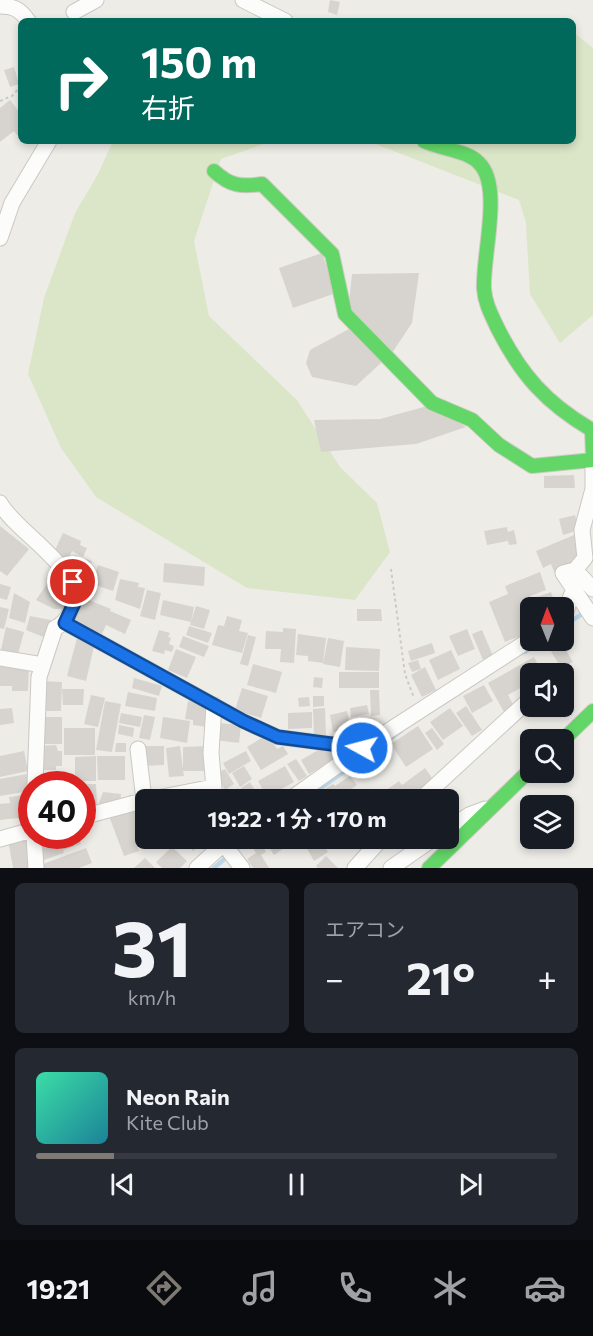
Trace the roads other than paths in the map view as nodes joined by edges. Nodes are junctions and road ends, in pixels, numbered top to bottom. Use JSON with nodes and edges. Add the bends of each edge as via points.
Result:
{"nodes":[{"id":1,"x":96,"y":0,"type":"edge"},
{"id":2,"x":243,"y":0,"type":"edge"},
{"id":3,"x":0,"y":6,"type":"edge"},
{"id":4,"x":74,"y":11,"type":"edge"},
{"id":5,"x":26,"y":18,"type":"edge"},
{"id":6,"x":279,"y":18,"type":"edge"},
{"id":7,"x":47,"y":144,"type":"edge"},
{"id":8,"x":432,"y":144,"type":"edge"},
{"id":9,"x":214,"y":171,"type":"dead end"},
{"id":10,"x":0,"y":238,"type":"edge"},
{"id":11,"x":593,"y":459,"type":"edge"},
{"id":12,"x":593,"y":466,"type":"edge"},
{"id":13,"x":2,"y":509,"type":"edge"},
{"id":14,"x":575,"y":570,"type":"junction"},
{"id":15,"x":584,"y":591,"type":"edge"},
{"id":16,"x":574,"y":604,"type":"edge"},
{"id":17,"x":589,"y":612,"type":"edge"},
{"id":18,"x":65,"y":623,"type":"junction"},
{"id":19,"x":520,"y":646,"type":"edge"},
{"id":20,"x":0,"y":658,"type":"edge"},
{"id":21,"x":43,"y":665,"type":"junction"},
{"id":22,"x":214,"y":705,"type":"junction"},
{"id":23,"x":520,"y":708,"type":"edge"},
{"id":24,"x":593,"y":711,"type":"edge"},
{"id":25,"x":574,"y":729,"type":"edge"},
{"id":26,"x":362,"y":748,"type":"junction"},
{"id":27,"x":138,"y":749,"type":"dead end"},
{"id":28,"x":35,"y":771,"type":"edge"},
{"id":29,"x":520,"y":780,"type":"edge"},
{"id":30,"x":144,"y":789,"type":"edge"},
{"id":31,"x":214,"y":789,"type":"edge"},
{"id":32,"x":304,"y":789,"type":"edge"},
{"id":33,"x":432,"y":789,"type":"edge"},
{"id":34,"x":135,"y":803,"type":"edge"},
{"id":35,"x":493,"y":806,"type":"junction"},
{"id":36,"x":96,"y":813,"type":"edge"},
{"id":37,"x":459,"y":822,"type":"edge"},
{"id":38,"x":18,"y":834,"type":"edge"},
{"id":39,"x":0,"y":839,"type":"edge"},
{"id":40,"x":35,"y":849,"type":"edge"},
{"id":41,"x":228,"y":849,"type":"edge"},
{"id":42,"x":372,"y":849,"type":"edge"},
{"id":43,"x":418,"y":849,"type":"edge"},
{"id":44,"x":36,"y":868,"type":"edge"},
{"id":45,"x":197,"y":868,"type":"edge"},
{"id":46,"x":355,"y":868,"type":"edge"},
{"id":47,"x":391,"y":868,"type":"edge"},
{"id":48,"x":429,"y":868,"type":"edge"}],
"edges":[{"from":1,"to":4,"type":"street"},
{"from":2,"to":6,"type":"street"},
{"from":3,"to":5,"type":"street","via":[[10,6]]},
{"from":7,"to":10,"type":"street","via":[[12,203]]},
{"from":8,"to":11,"type":"street","via":[[480,162],[490,180],[482,276],[485,303],[527,379],[565,415],[592,430]]},
{"from":9,"to":11,"type":"street","via":[[228,185],[262,183],[332,254],[345,314],[432,403],[472,420],[498,445],[532,466]]},
{"from":12,"to":14,"type":"street","via":[[593,489],[582,530],[585,558]]},
{"from":13,"to":18,"type":"street","via":[[73,582],[76,599]]},
{"from":14,"to":15,"type":"street"},
{"from":14,"to":17,"type":"street","via":[[563,573]]},
{"from":15,"to":16,"type":"street"},
{"from":18,"to":21,"type":"street","via":[[55,628]]},
{"from":18,"to":22,"type":"street"},
{"from":19,"to":26,"type":"street"},
{"from":20,"to":21,"type":"street"},
{"from":21,"to":28,"type":"street","via":[[39,676]]},
{"from":22,"to":26,"type":"street","via":[[278,737]]},
{"from":22,"to":31,"type":"street"},
{"from":23,"to":33,"type":"street"},
{"from":24,"to":25,"type":"street"},
{"from":26,"to":32,"type":"street"},
{"from":27,"to":30,"type":"street"},
{"from":29,"to":35,"type":"street"},
{"from":34,"to":36,"type":"street"},
{"from":35,"to":37,"type":"street"},
{"from":35,"to":48,"type":"street"},
{"from":38,"to":39,"type":"street"},
{"from":40,"to":44,"type":"street"},
{"from":41,"to":45,"type":"street"},
{"from":42,"to":46,"type":"street"},
{"from":43,"to":47,"type":"street"}]}
